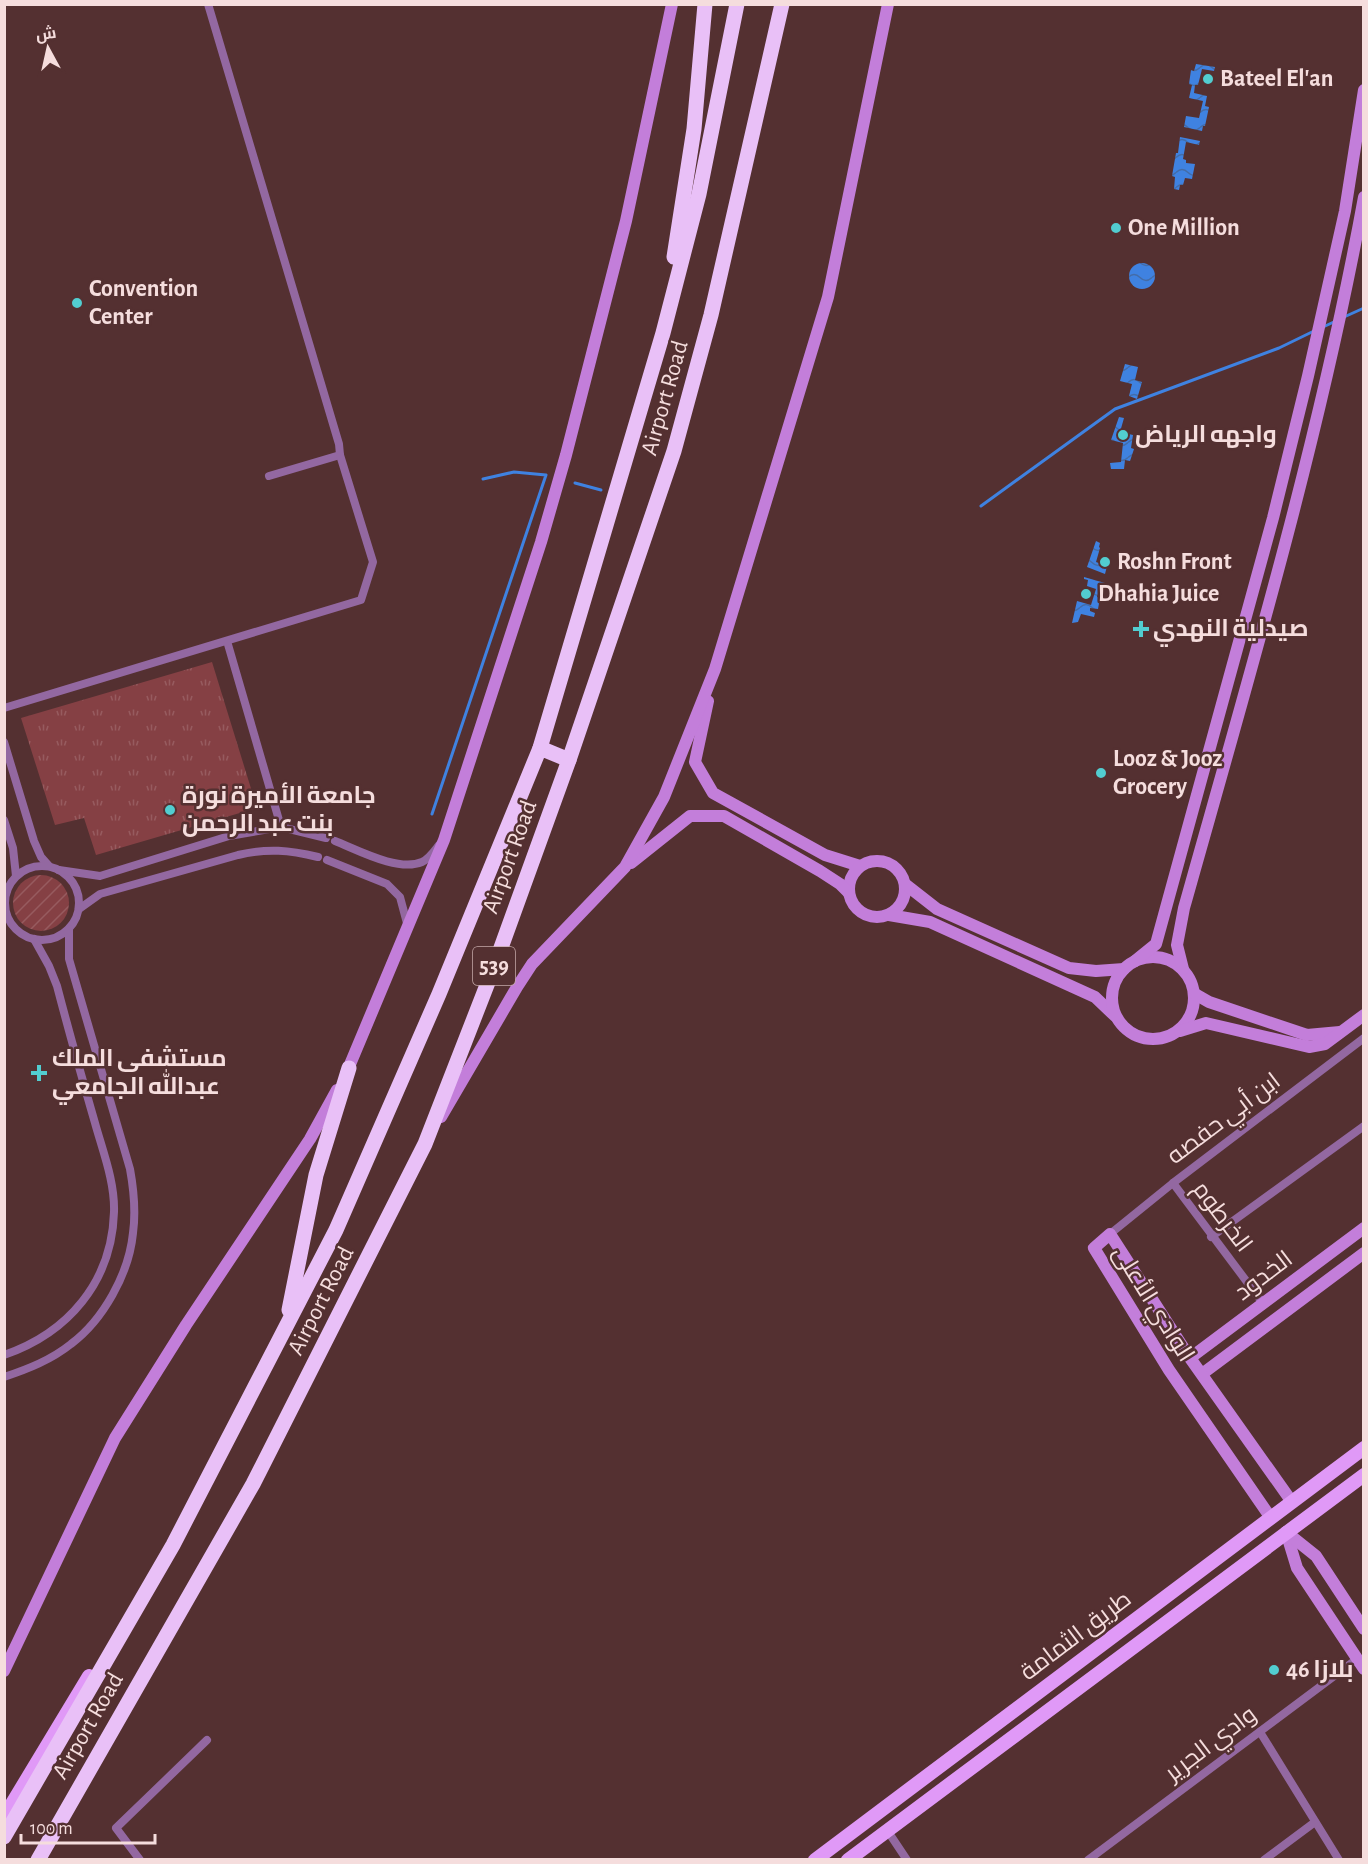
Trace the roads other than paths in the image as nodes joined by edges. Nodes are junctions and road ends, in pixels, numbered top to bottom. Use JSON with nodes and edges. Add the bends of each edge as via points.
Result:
{"nodes":[{"id":1,"x":208,"y":4,"type":"edge"},
{"id":2,"x":672,"y":4,"type":"edge"},
{"id":3,"x":705,"y":4,"type":"edge"},
{"id":4,"x":737,"y":4,"type":"edge"},
{"id":5,"x":782,"y":4,"type":"edge"},
{"id":6,"x":888,"y":4,"type":"edge"},
{"id":7,"x":1364,"y":90,"type":"edge"},
{"id":8,"x":1364,"y":197,"type":"edge"},
{"id":9,"x":660,"y":343,"type":"junction"},
{"id":10,"x":340,"y":455,"type":"junction"},
{"id":11,"x":269,"y":476,"type":"dead end"},
{"id":12,"x":227,"y":641,"type":"junction"},
{"id":13,"x":715,"y":669,"type":"junction"},
{"id":14,"x":4,"y":708,"type":"edge"},
{"id":15,"x":4,"y":742,"type":"edge"},
{"id":16,"x":540,"y":748,"type":"junction"},
{"id":17,"x":569,"y":760,"type":"junction"},
{"id":18,"x":4,"y":820,"type":"edge"},
{"id":19,"x":281,"y":827,"type":"junction"},
{"id":20,"x":326,"y":838,"type":"dead end"},
{"id":21,"x":444,"y":840,"type":"junction"},
{"id":22,"x":335,"y":841,"type":"dead end"},
{"id":23,"x":860,"y":866,"type":"junction"},
{"id":24,"x":625,"y":867,"type":"junction"},
{"id":25,"x":54,"y":868,"type":"junction"},
{"id":26,"x":16,"y":876,"type":"junction"},
{"id":27,"x":905,"y":884,"type":"junction"},
{"id":28,"x":7,"y":887,"type":"edge"},
{"id":29,"x":849,"y":893,"type":"junction"},
{"id":30,"x":79,"y":909,"type":"junction"},
{"id":31,"x":889,"y":915,"type":"junction"},
{"id":32,"x":408,"y":927,"type":"junction"},
{"id":33,"x":4,"y":928,"type":"edge"},
{"id":34,"x":14,"y":928,"type":"junction"},
{"id":35,"x":69,"y":929,"type":"junction"},
{"id":36,"x":34,"y":939,"type":"junction"},
{"id":37,"x":1135,"y":961,"type":"junction"},
{"id":38,"x":1124,"y":969,"type":"junction"},
{"id":39,"x":1183,"y":969,"type":"junction"},
{"id":40,"x":1195,"y":994,"type":"junction"},
{"id":41,"x":1364,"y":1015,"type":"edge"},
{"id":42,"x":1117,"y":1019,"type":"junction"},
{"id":43,"x":1178,"y":1031,"type":"junction"},
{"id":44,"x":1342,"y":1032,"type":"junction"},
{"id":45,"x":1364,"y":1038,"type":"edge"},
{"id":46,"x":349,"y":1068,"type":"junction"},
{"id":47,"x":1364,"y":1126,"type":"edge"},
{"id":48,"x":425,"y":1144,"type":"junction"},
{"id":49,"x":1173,"y":1183,"type":"junction"},
{"id":50,"x":1364,"y":1228,"type":"edge"},
{"id":51,"x":1110,"y":1234,"type":"junction"},
{"id":52,"x":1211,"y":1237,"type":"junction"},
{"id":53,"x":1364,"y":1253,"type":"edge"},
{"id":54,"x":1262,"y":1302,"type":"junction"},
{"id":55,"x":286,"y":1326,"type":"junction"},
{"id":56,"x":4,"y":1355,"type":"edge"},
{"id":57,"x":1190,"y":1358,"type":"junction"},
{"id":58,"x":1202,"y":1374,"type":"junction"},
{"id":59,"x":4,"y":1377,"type":"edge"},
{"id":60,"x":1364,"y":1448,"type":"edge"},
{"id":61,"x":1364,"y":1475,"type":"edge"},
{"id":62,"x":1292,"y":1502,"type":"junction"},
{"id":63,"x":1271,"y":1518,"type":"junction"},
{"id":64,"x":1286,"y":1532,"type":"junction"},
{"id":65,"x":173,"y":1545,"type":"junction"},
{"id":66,"x":1364,"y":1629,"type":"edge"},
{"id":67,"x":1360,"y":1664,"type":"edge"},
{"id":68,"x":4,"y":1671,"type":"edge"},
{"id":69,"x":1260,"y":1732,"type":"junction"},
{"id":70,"x":207,"y":1740,"type":"dead end"},
{"id":71,"x":4,"y":1817,"type":"edge"},
{"id":72,"x":1315,"y":1822,"type":"junction"},
{"id":73,"x":887,"y":1830,"type":"junction"},
{"id":74,"x":4,"y":1837,"type":"edge"},
{"id":75,"x":39,"y":1858,"type":"edge"},
{"id":76,"x":140,"y":1860,"type":"edge"},
{"id":77,"x":815,"y":1860,"type":"edge"},
{"id":78,"x":848,"y":1860,"type":"edge"},
{"id":79,"x":907,"y":1860,"type":"edge"},
{"id":80,"x":1088,"y":1860,"type":"edge"},
{"id":81,"x":1264,"y":1860,"type":"edge"},
{"id":82,"x":1339,"y":1860,"type":"edge"}],
"edges":[{"from":1,"to":10,"type":"street"},
{"from":2,"to":21,"type":"street","via":[[626,221],[566,455]]},
{"from":3,"to":9,"type":"highway","via":[[694,129]]},
{"from":4,"to":9,"type":"highway","name":"Airport Road","number":"539","via":[[699,194]]},
{"from":5,"to":17,"type":"highway","name":"Airport Road","number":"539","via":[[711,315],[674,451]]},
{"from":6,"to":13,"type":"street","via":[[828,297]]},
{"from":7,"to":37,"type":"street","via":[[1345,210],[1273,518],[1156,944]]},
{"from":8,"to":39,"type":"street","via":[[1316,426],[1184,908],[1177,945]]},
{"from":9,"to":16,"type":"highway","name":"Airport Road","number":"539"},
{"from":10,"to":11,"type":"street"},
{"from":10,"to":12,"type":"street","via":[[372,562],[361,600]]},
{"from":12,"to":14,"type":"street"},
{"from":12,"to":19,"type":"street"},
{"from":13,"to":23,"type":"street","via":[[695,762],[713,793],[825,855]]},
{"from":13,"to":24,"type":"street","via":[[664,797]]},
{"from":15,"to":25,"type":"street","via":[[34,841],[41,857]]},
{"from":16,"to":17,"type":"highway"},
{"from":16,"to":55,"type":"highway","name":"Airport Road","number":"539","via":[[341,1220]]},
{"from":17,"to":48,"type":"highway","name":"Airport Road","number":"539"},
{"from":18,"to":26,"type":"street"},
{"from":19,"to":20,"type":"street"},
{"from":19,"to":25,"type":"street","via":[[229,836],[100,876]]},
{"from":21,"to":22,"type":"street","via":[[425,861],[410,865],[390,862]]},
{"from":21,"to":32,"type":"street"},
{"from":23,"to":27,"type":"street","via":[[885,861],[900,872]]},
{"from":23,"to":29,"type":"street","via":[[852,875]]},
{"from":24,"to":29,"type":"street","via":[[690,816],[724,816],[820,871]]},
{"from":24,"to":48,"type":"street","via":[[532,964]]},
{"from":25,"to":26,"type":"street","via":[[32,868]]},
{"from":25,"to":30,"type":"street","via":[[68,876],[75,886]]},
{"from":26,"to":28,"type":"street"},
{"from":27,"to":31,"type":"street","via":[[904,899]]},
{"from":27,"to":38,"type":"street","via":[[937,909],[1069,968]]},
{"from":28,"to":34,"type":"street","via":[[5,907]]},
{"from":29,"to":31,"type":"street","via":[[865,915]]},
{"from":30,"to":32,"type":"street","via":[[100,894],[238,855],[288,850],[323,858],[387,884],[400,897]]},
{"from":30,"to":35,"type":"street"},
{"from":31,"to":42,"type":"street","via":[[930,922],[1095,997]]},
{"from":32,"to":46,"type":"street"},
{"from":33,"to":34,"type":"street"},
{"from":34,"to":36,"type":"street"},
{"from":35,"to":36,"type":"street","via":[[47,940]]},
{"from":35,"to":59,"type":"street","via":[[69,959],[130,1169],[134,1191],[133,1236],[119,1281],[84,1332],[51,1358]]},
{"from":36,"to":56,"type":"street","via":[[57,987],[109,1173],[114,1212],[106,1258],[79,1307],[39,1341]]},
{"from":37,"to":38,"type":"street"},
{"from":37,"to":39,"type":"street","via":[[1161,957]]},
{"from":38,"to":42,"type":"street","via":[[1112,993]]},
{"from":39,"to":40,"type":"street"},
{"from":40,"to":43,"type":"street","via":[[1191,1015]]},
{"from":40,"to":44,"type":"street","via":[[1307,1035]]},
{"from":41,"to":44,"type":"street"},
{"from":42,"to":43,"type":"street","via":[[1126,1030],[1152,1040]]},
{"from":43,"to":44,"type":"street","via":[[1206,1023],[1309,1047],[1325,1044]]},
{"from":45,"to":49,"type":"street","name":"ابن أبي حفصه"},
{"from":46,"to":55,"type":"highway","via":[[316,1175]]},
{"from":46,"to":68,"type":"street","via":[[310,1139],[115,1438]]},
{"from":47,"to":52,"type":"street"},
{"from":48,"to":75,"type":"highway","name":"Airport Road","number":"539","via":[[253,1484]]},
{"from":49,"to":51,"type":"street","name":"ابن أبي حفصه"},
{"from":49,"to":52,"type":"street","name":"الخرطوم"},
{"from":50,"to":54,"type":"street","name":"الخدود"},
{"from":51,"to":57,"type":"street","name":"الوادي الأعلى"},
{"from":51,"to":63,"type":"street","name":"الوادي الأعلى","via":[[1094,1248],[1169,1370]]},
{"from":52,"to":54,"type":"street","name":"الخرطوم"},
{"from":53,"to":58,"type":"street","name":"الخدود"},
{"from":54,"to":57,"type":"street","name":"الخدود"},
{"from":55,"to":65,"type":"highway","name":"Airport Road","number":"539"},
{"from":57,"to":58,"type":"street","name":"الوادي الأعلى"},
{"from":58,"to":62,"type":"street","name":"الوادي الأعلى"},
{"from":60,"to":62,"type":"main road","name":"طريق الثمامة"},
{"from":61,"to":64,"type":"main road","name":"طريق الثمامة"},
{"from":62,"to":63,"type":"main road","name":"طريق الثمامة"},
{"from":63,"to":77,"type":"main road","name":"طريق الثمامة"},
{"from":64,"to":66,"type":"street","via":[[1316,1556]]},
{"from":64,"to":67,"type":"street","via":[[1297,1568]]},
{"from":64,"to":73,"type":"main road","name":"طريق الثمامة"},
{"from":65,"to":71,"type":"main road"},
{"from":65,"to":74,"type":"highway","name":"Airport Road","number":"539"},
{"from":67,"to":69,"type":"street","name":"وادي الجرير"},
{"from":69,"to":72,"type":"street"},
{"from":69,"to":80,"type":"street","name":"وادي الجرير"},
{"from":70,"to":76,"type":"street","via":[[116,1828]]},
{"from":72,"to":81,"type":"street"},
{"from":72,"to":82,"type":"street"},
{"from":73,"to":78,"type":"main road","name":"طريق الثمامة"},
{"from":73,"to":79,"type":"street"}]}
